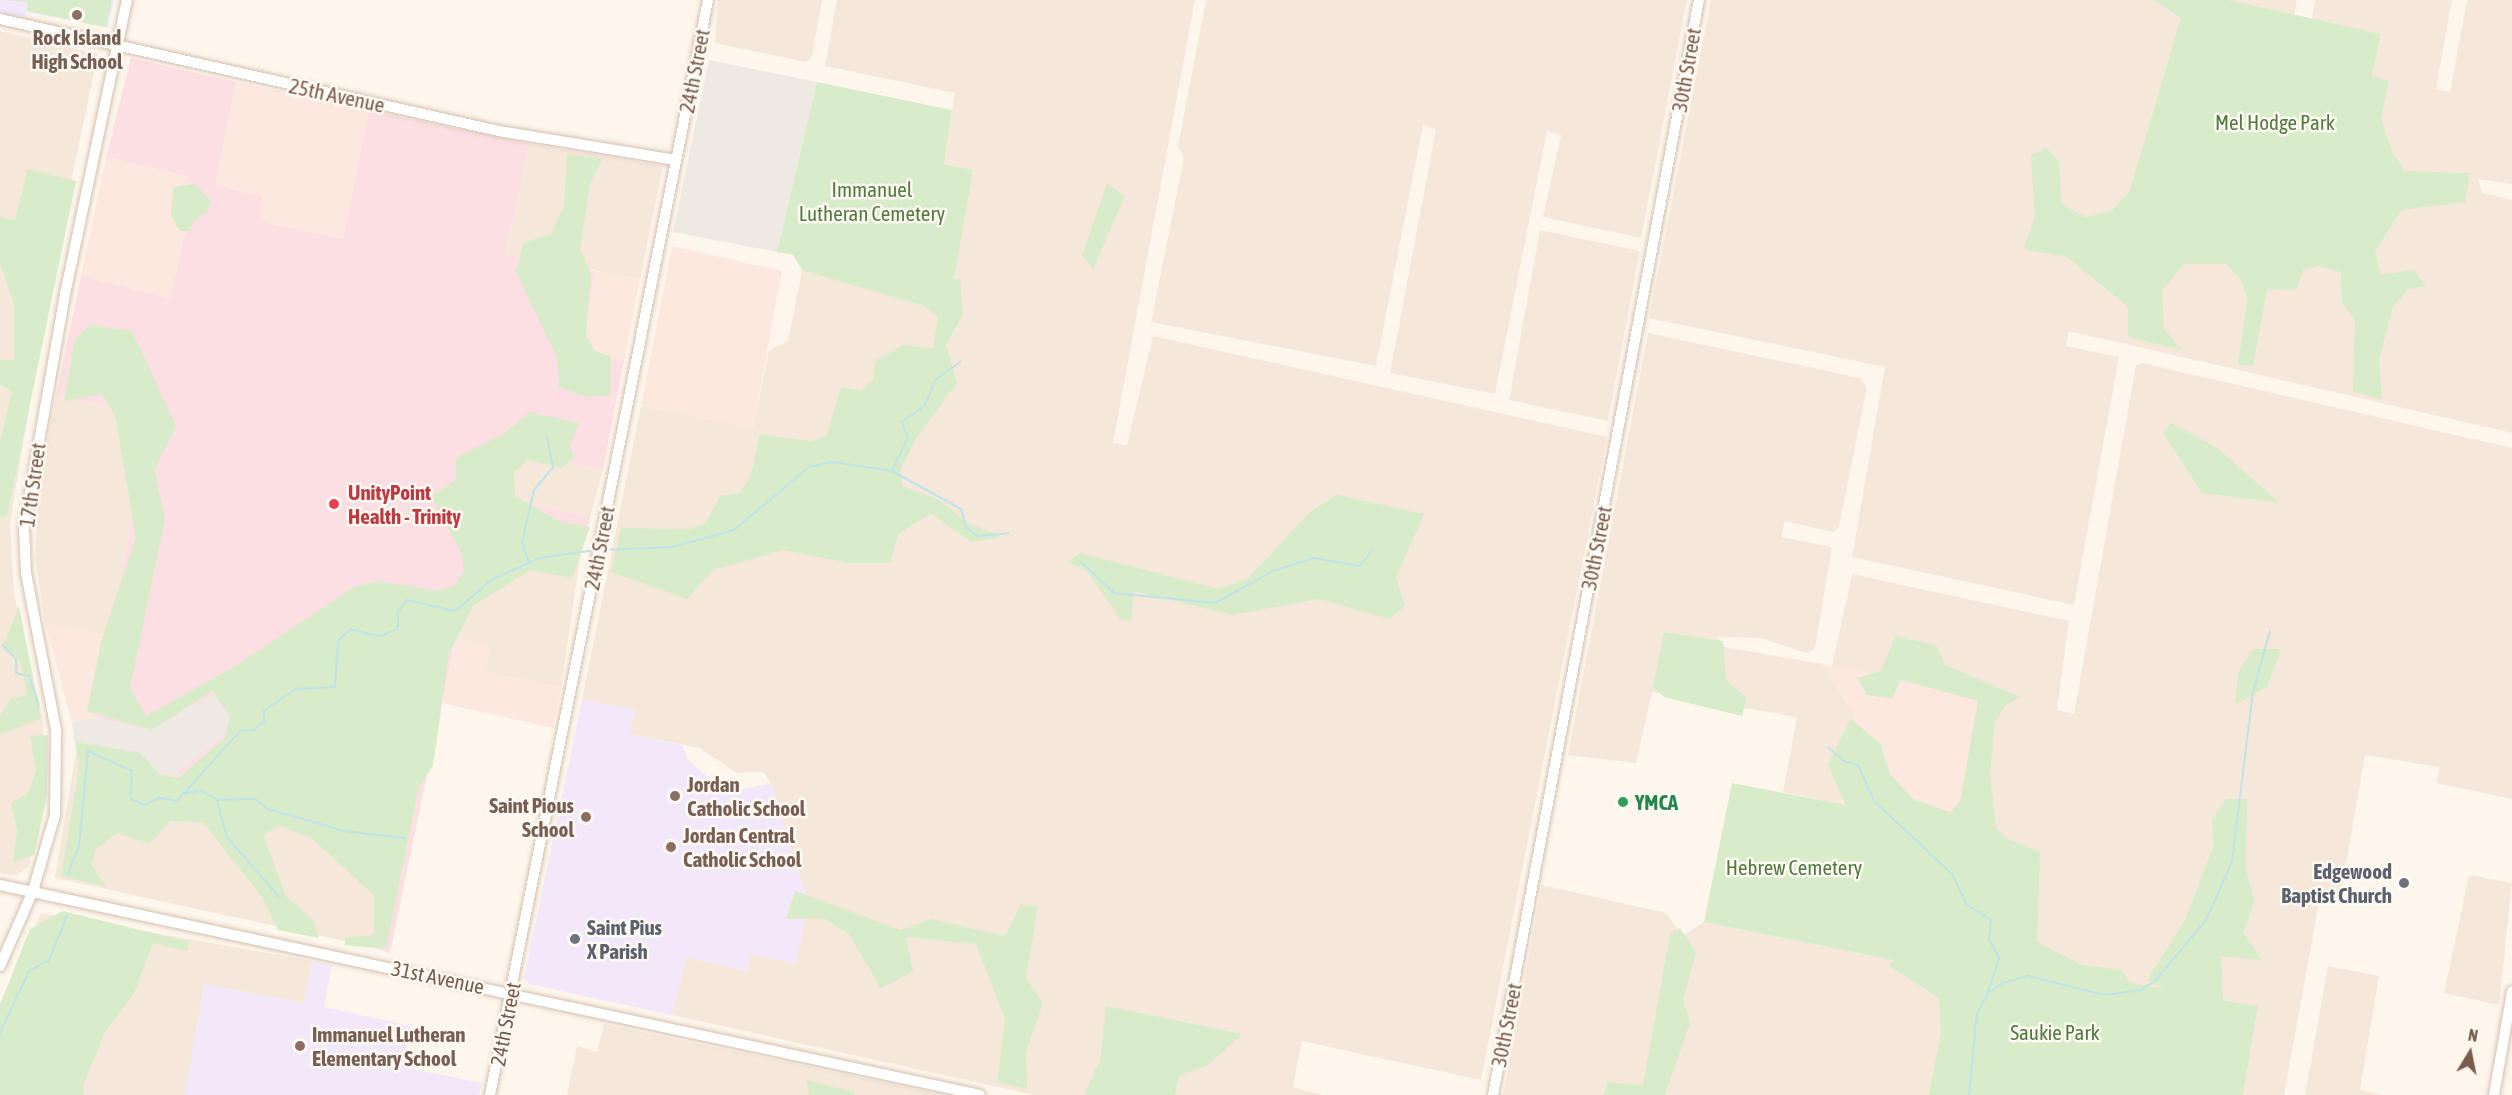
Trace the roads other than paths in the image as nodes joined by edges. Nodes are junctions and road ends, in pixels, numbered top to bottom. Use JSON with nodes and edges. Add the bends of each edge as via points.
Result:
{"nodes":[{"id":1,"x":127,"y":0,"type":"edge"},
{"id":2,"x":708,"y":0,"type":"edge"},
{"id":3,"x":1699,"y":0,"type":"edge"},
{"id":4,"x":0,"y":20,"type":"edge"},
{"id":5,"x":117,"y":46,"type":"junction"},
{"id":6,"x":676,"y":160,"type":"junction"},
{"id":7,"x":0,"y":885,"type":"edge"},
{"id":8,"x":33,"y":891,"type":"junction"},
{"id":9,"x":0,"y":966,"type":"edge"},
{"id":10,"x":511,"y":992,"type":"junction"},
{"id":11,"x":2512,"y":992,"type":"edge"},
{"id":12,"x":490,"y":1095,"type":"edge"},
{"id":13,"x":980,"y":1095,"type":"edge"},
{"id":14,"x":1493,"y":1095,"type":"edge"},
{"id":15,"x":2494,"y":1095,"type":"edge"}],
"edges":[{"from":1,"to":5,"type":"street","name":"17th Street"},
{"from":2,"to":6,"type":"street","name":"24th Street"},
{"from":3,"to":14,"type":"street","name":"30th Street"},
{"from":4,"to":5,"type":"street","name":"25th Avenue"},
{"from":5,"to":6,"type":"street","name":"25th Avenue","via":[[500,130]]},
{"from":5,"to":8,"type":"street","name":"17th Street","via":[[25,517],[26,573],[52,703],[59,776],[50,838]]},
{"from":6,"to":10,"type":"street","name":"24th Street"},
{"from":7,"to":8,"type":"street","name":"31st Avenue"},
{"from":8,"to":9,"type":"street","name":"17th Street"},
{"from":8,"to":10,"type":"street","name":"31st Avenue"},
{"from":10,"to":12,"type":"street","name":"24th Street"},
{"from":10,"to":13,"type":"street","name":"31st Avenue"},
{"from":11,"to":15,"type":"street"}]}
